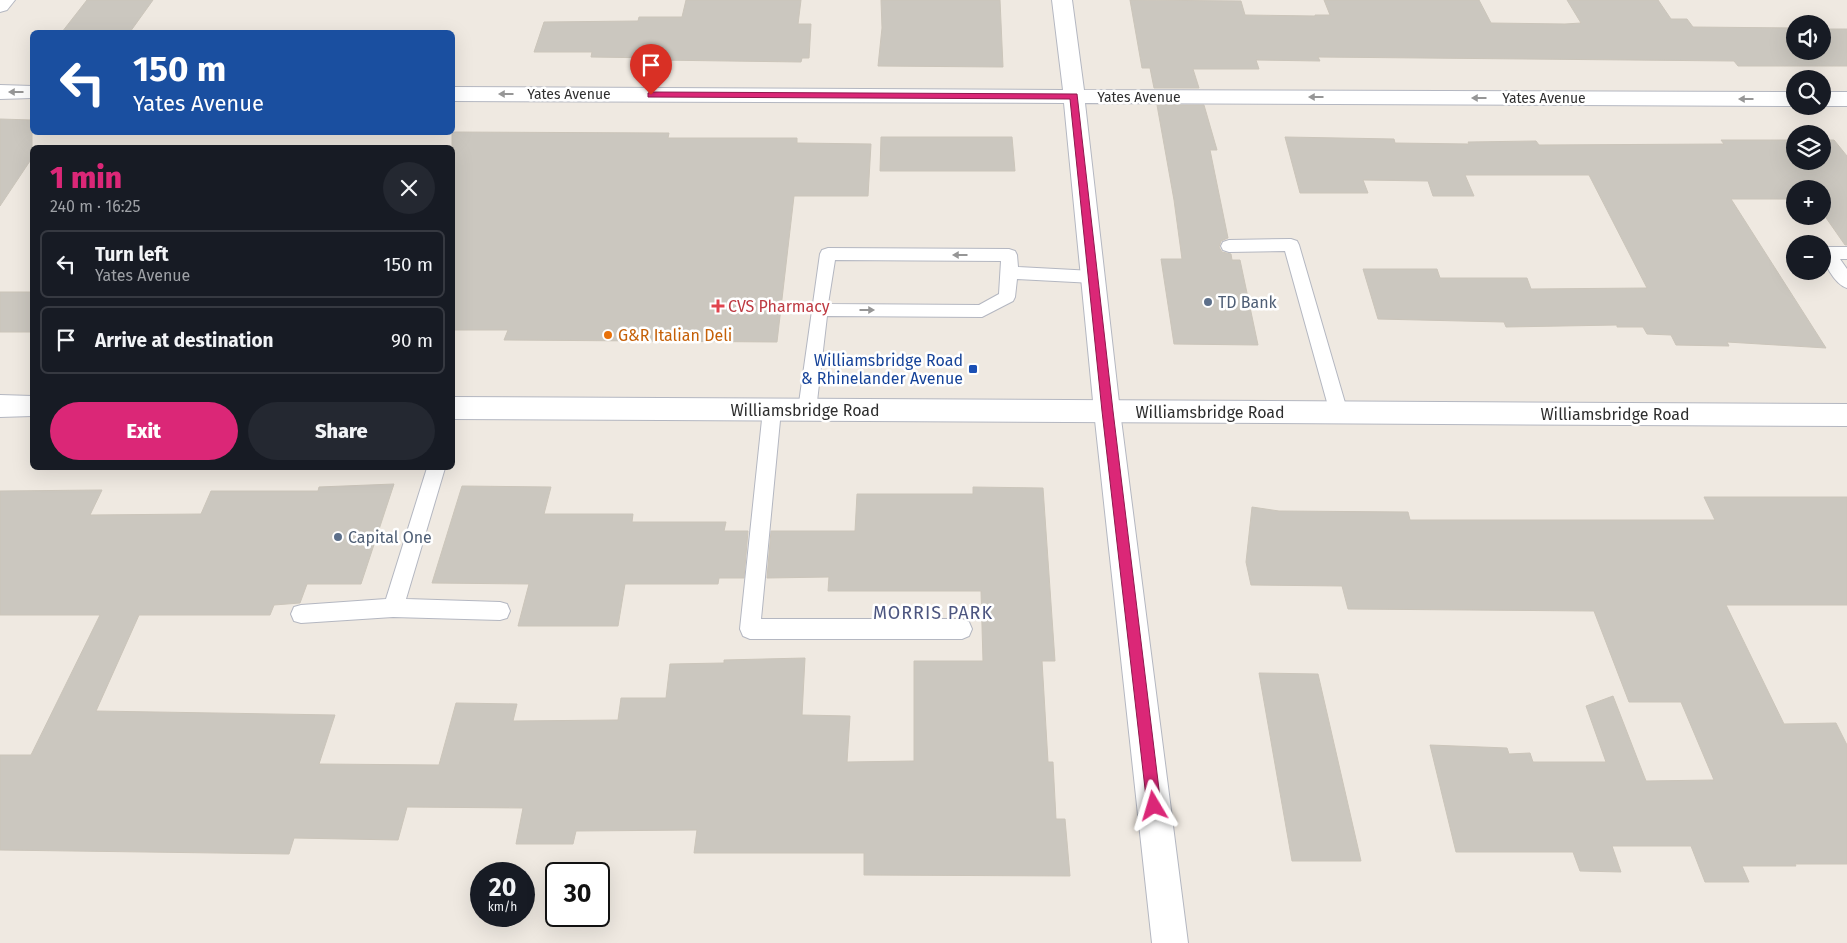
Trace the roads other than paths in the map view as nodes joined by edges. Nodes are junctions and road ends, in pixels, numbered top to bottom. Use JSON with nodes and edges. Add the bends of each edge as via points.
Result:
{"nodes":[{"id":1,"x":5,"y":0,"type":"edge"},
{"id":2,"x":1062,"y":0,"type":"edge"},
{"id":3,"x":0,"y":6,"type":"edge"},
{"id":4,"x":0,"y":92,"type":"edge"},
{"id":5,"x":30,"y":92,"type":"edge"},
{"id":6,"x":455,"y":94,"type":"edge"},
{"id":7,"x":1074,"y":96,"type":"junction"},
{"id":8,"x":1786,"y":99,"type":"edge"},
{"id":9,"x":1831,"y":99,"type":"edge"},
{"id":10,"x":1847,"y":100,"type":"edge"},
{"id":11,"x":1229,"y":246,"type":"dead end"},
{"id":12,"x":1847,"y":253,"type":"edge"},
{"id":13,"x":1010,"y":273,"type":"junction"},
{"id":14,"x":1093,"y":277,"type":"junction"},
{"id":15,"x":1847,"y":282,"type":"edge"},
{"id":16,"x":819,"y":310,"type":"junction"},
{"id":17,"x":0,"y":406,"type":"edge"},
{"id":18,"x":30,"y":406,"type":"edge"},
{"id":19,"x":772,"y":410,"type":"junction"},
{"id":20,"x":807,"y":410,"type":"junction"},
{"id":21,"x":455,"y":411,"type":"edge"},
{"id":22,"x":1107,"y":411,"type":"junction"},
{"id":23,"x":1339,"y":413,"type":"junction"},
{"id":24,"x":1847,"y":415,"type":"edge"},
{"id":25,"x":435,"y":470,"type":"edge"},
{"id":26,"x":392,"y":608,"type":"junction"},
{"id":27,"x":500,"y":611,"type":"dead end"},
{"id":28,"x":301,"y":614,"type":"dead end"},
{"id":29,"x":962,"y":629,"type":"dead end"},
{"id":30,"x":1170,"y":943,"type":"edge"}],
"edges":[{"from":1,"to":3,"type":"street"},
{"from":2,"to":7,"type":"street"},
{"from":5,"to":4,"type":"street","one_way":true},
{"from":7,"to":6,"type":"street","name":"Yates Avenue","one_way":true},
{"from":8,"to":7,"type":"street","name":"Yates Avenue","one_way":true},
{"from":7,"to":14,"type":"street"},
{"from":9,"to":10,"type":"street"},
{"from":11,"to":23,"type":"lane","via":[[1291,245]]},
{"from":12,"to":15,"type":"lane","via":[[1827,253]]},
{"from":13,"to":14,"type":"lane"},
{"from":16,"to":13,"type":"lane","one_way":true,"via":[[982,311],[1007,297]]},
{"from":13,"to":16,"type":"lane","one_way":true,"via":[[1009,255],[828,254]]},
{"from":14,"to":22,"type":"street"},
{"from":16,"to":20,"type":"lane"},
{"from":17,"to":18,"type":"street"},
{"from":19,"to":20,"type":"street","name":"Williamsbridge Road"},
{"from":19,"to":21,"type":"street","name":"Williamsbridge Road"},
{"from":19,"to":29,"type":"lane","via":[[750,629]]},
{"from":20,"to":22,"type":"street","name":"Williamsbridge Road"},
{"from":22,"to":23,"type":"street","name":"Williamsbridge Road"},
{"from":22,"to":30,"type":"street"},
{"from":23,"to":24,"type":"street","name":"Williamsbridge Road"},
{"from":25,"to":26,"type":"lane"},
{"from":26,"to":27,"type":"lane"},
{"from":26,"to":28,"type":"lane"}]}
